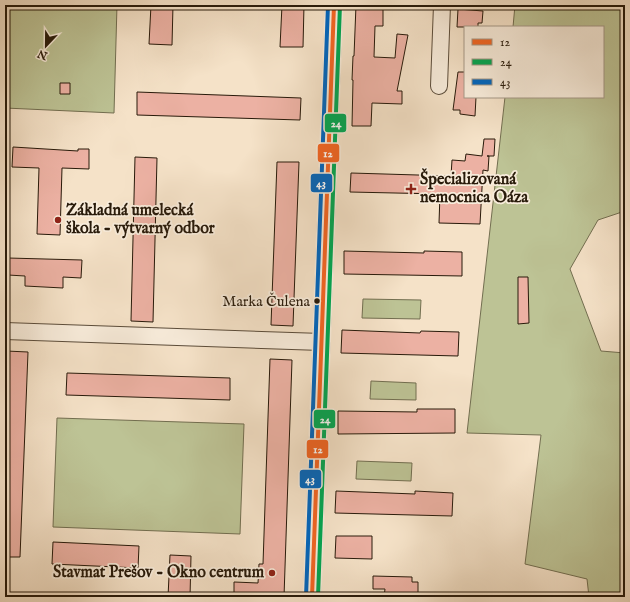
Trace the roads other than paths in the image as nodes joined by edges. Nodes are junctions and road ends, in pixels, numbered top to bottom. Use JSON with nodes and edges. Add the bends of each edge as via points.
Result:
{"nodes":[{"id":1,"x":334,"y":5,"type":"edge"},
{"id":2,"x":442,"y":5,"type":"edge"},
{"id":3,"x":439,"y":86,"type":"dead end"},
{"id":4,"x":5,"y":331,"type":"edge"},
{"id":5,"x":322,"y":342,"type":"junction"},
{"id":6,"x":312,"y":597,"type":"edge"}],
"edges":[{"from":1,"to":5,"type":"street"},
{"from":2,"to":3,"type":"street"},
{"from":4,"to":5,"type":"street"},
{"from":5,"to":6,"type":"street"}]}
